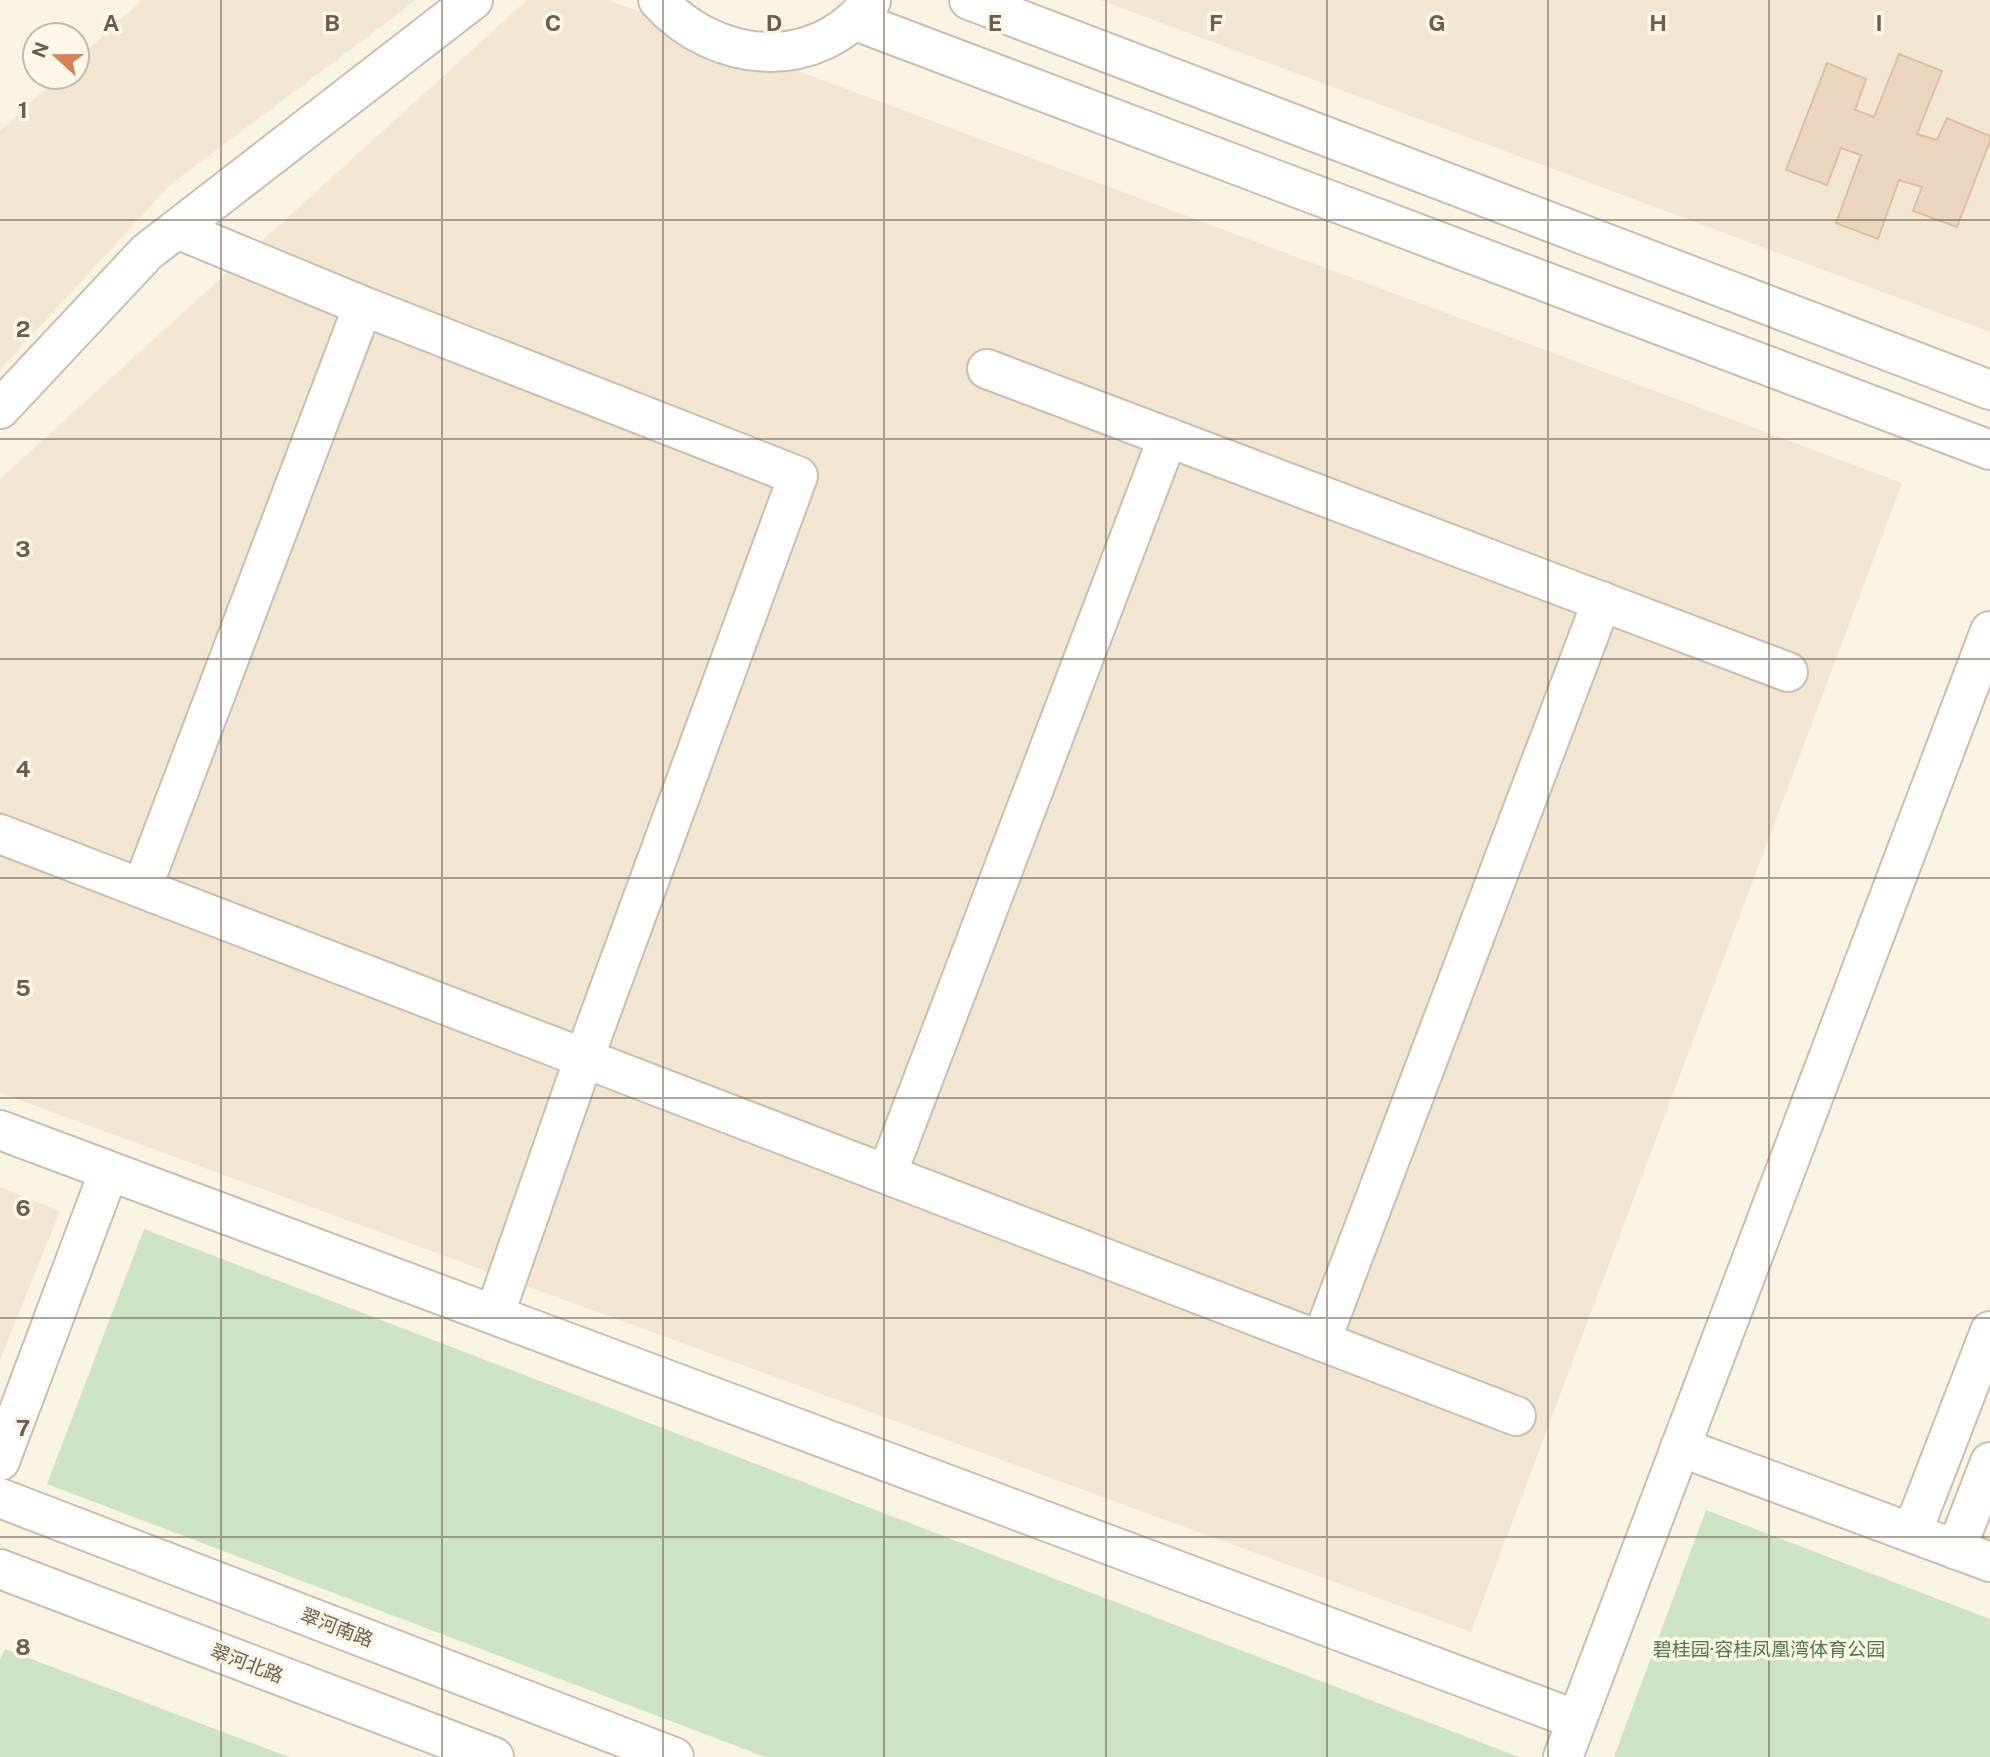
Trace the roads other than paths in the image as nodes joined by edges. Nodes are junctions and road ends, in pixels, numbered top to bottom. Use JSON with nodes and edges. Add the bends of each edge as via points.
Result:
{"nodes":[{"id":1,"x":473,"y":0,"type":"edge"},
{"id":2,"x":658,"y":0,"type":"edge"},
{"id":3,"x":969,"y":0,"type":"edge"},
{"id":4,"x":864,"y":11,"type":"edge"},
{"id":5,"x":177,"y":229,"type":"junction"},
{"id":6,"x":363,"y":306,"type":"junction"},
{"id":7,"x":986,"y":369,"type":"dead end"},
{"id":8,"x":1990,"y":390,"type":"edge"},
{"id":9,"x":0,"y":410,"type":"edge"},
{"id":10,"x":1168,"y":437,"type":"junction"},
{"id":11,"x":1990,"y":450,"type":"edge"},
{"id":12,"x":1602,"y":601,"type":"junction"},
{"id":13,"x":1990,"y":631,"type":"edge"},
{"id":14,"x":1788,"y":672,"type":"dead end"},
{"id":15,"x":0,"y":834,"type":"edge"},
{"id":16,"x":142,"y":888,"type":"junction"},
{"id":17,"x":584,"y":1058,"type":"junction"},
{"id":18,"x":0,"y":1130,"type":"edge"},
{"id":19,"x":109,"y":1171,"type":"junction"},
{"id":20,"x":887,"y":1174,"type":"junction"},
{"id":21,"x":495,"y":1313,"type":"junction"},
{"id":22,"x":1990,"y":1331,"type":"edge"},
{"id":23,"x":1321,"y":1341,"type":"junction"},
{"id":24,"x":1516,"y":1416,"type":"dead end"},
{"id":25,"x":1680,"y":1447,"type":"junction"},
{"id":26,"x":0,"y":1461,"type":"edge"},
{"id":27,"x":1990,"y":1462,"type":"edge"},
{"id":28,"x":0,"y":1497,"type":"edge"},
{"id":29,"x":1912,"y":1533,"type":"junction"},
{"id":30,"x":1973,"y":1556,"type":"edge"},
{"id":31,"x":0,"y":1569,"type":"edge"},
{"id":32,"x":1577,"y":1720,"type":"junction"},
{"id":33,"x":494,"y":1757,"type":"edge"},
{"id":34,"x":674,"y":1757,"type":"edge"},
{"id":35,"x":1563,"y":1757,"type":"edge"}],
"edges":[{"from":1,"to":5,"type":"street"},
{"from":2,"to":4,"type":"street","via":[[691,31],[732,49],[775,53],[818,44]]},
{"from":3,"to":8,"type":"street"},
{"from":4,"to":11,"type":"street"},
{"from":5,"to":6,"type":"street"},
{"from":5,"to":9,"type":"street","via":[[147,251]]},
{"from":6,"to":16,"type":"street"},
{"from":6,"to":17,"type":"street","via":[[798,475]]},
{"from":7,"to":10,"type":"street"},
{"from":10,"to":12,"type":"street"},
{"from":10,"to":20,"type":"street"},
{"from":12,"to":14,"type":"street"},
{"from":12,"to":23,"type":"street"},
{"from":13,"to":25,"type":"street"},
{"from":15,"to":16,"type":"street"},
{"from":16,"to":17,"type":"street"},
{"from":17,"to":20,"type":"street"},
{"from":17,"to":21,"type":"street"},
{"from":18,"to":19,"type":"street"},
{"from":19,"to":21,"type":"street"},
{"from":19,"to":26,"type":"street"},
{"from":20,"to":23,"type":"street"},
{"from":21,"to":32,"type":"street"},
{"from":22,"to":29,"type":"street"},
{"from":23,"to":24,"type":"street"},
{"from":25,"to":29,"type":"street"},
{"from":25,"to":32,"type":"street"},
{"from":27,"to":30,"type":"street"},
{"from":28,"to":34,"type":"street","name":"翠河南路"},
{"from":29,"to":30,"type":"street"},
{"from":31,"to":33,"type":"street","name":"翠河北路"},
{"from":32,"to":35,"type":"street"}]}
